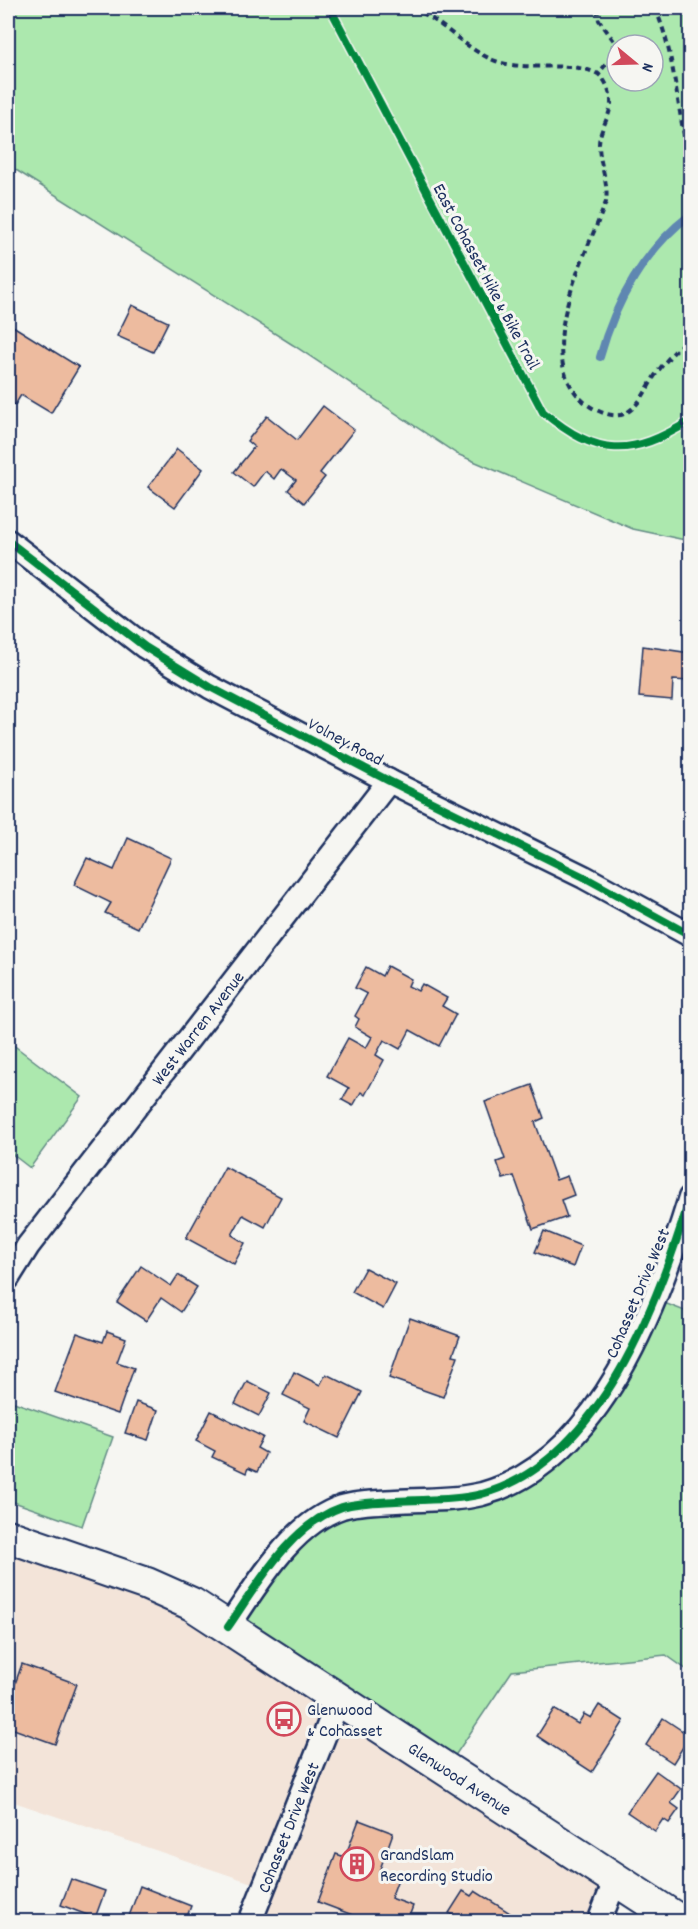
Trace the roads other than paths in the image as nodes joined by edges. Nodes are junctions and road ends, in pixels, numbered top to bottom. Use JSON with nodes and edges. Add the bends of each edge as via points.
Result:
{"nodes":[{"id":1,"x":8,"y":541,"type":"edge"},
{"id":2,"x":388,"y":782,"type":"junction"},
{"id":3,"x":690,"y":935,"type":"edge"},
{"id":4,"x":690,"y":1198,"type":"edge"},
{"id":5,"x":8,"y":1278,"type":"edge"},
{"id":6,"x":8,"y":1536,"type":"edge"},
{"id":7,"x":228,"y":1627,"type":"junction"},
{"id":8,"x":339,"y":1699,"type":"junction"},
{"id":9,"x":615,"y":1881,"type":"junction"},
{"id":10,"x":250,"y":1922,"type":"edge"},
{"id":11,"x":599,"y":1922,"type":"edge"},
{"id":12,"x":681,"y":1922,"type":"edge"}],
"edges":[{"from":1,"to":2,"type":"street","name":"Volney Road","via":[[145,648]]},
{"from":2,"to":3,"type":"street","name":"Volney Road","via":[[563,867]]},
{"from":2,"to":5,"type":"street","name":"West Warren Avenue","via":[[28,1246]]},
{"from":4,"to":7,"type":"street","name":"Cohasset Drive West","via":[[630,1354],[571,1438],[543,1463],[482,1494],[361,1504],[323,1515],[285,1551]]},
{"from":6,"to":7,"type":"main road","name":"Glenwood Avenue","via":[[147,1584],[192,1604]]},
{"from":7,"to":8,"type":"main road","name":"Glenwood Avenue"},
{"from":8,"to":9,"type":"main road","name":"Glenwood Avenue"},
{"from":8,"to":10,"type":"street","name":"Cohasset Drive West"},
{"from":9,"to":11,"type":"street"},
{"from":9,"to":12,"type":"main road","name":"Glenwood Avenue"}]}
